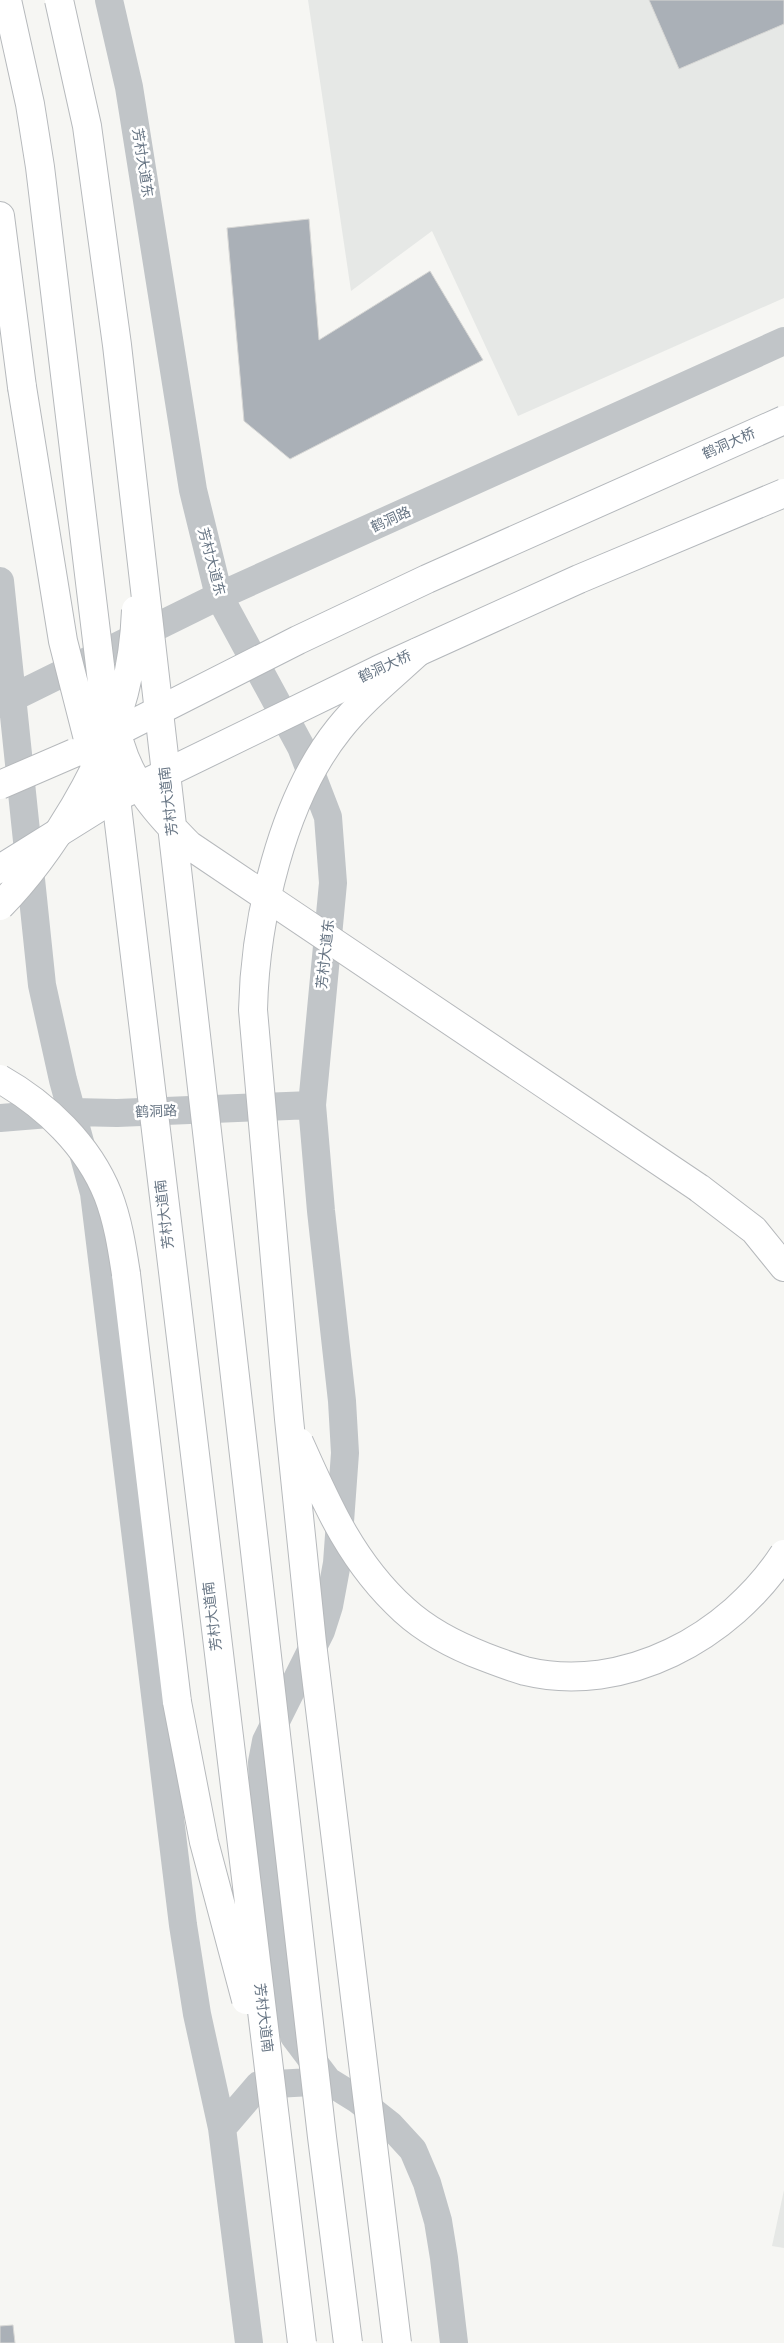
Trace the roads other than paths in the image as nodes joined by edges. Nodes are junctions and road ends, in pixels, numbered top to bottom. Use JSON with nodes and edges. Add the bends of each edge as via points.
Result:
{"nodes":[{"id":1,"x":7,"y":0,"type":"edge"},
{"id":2,"x":59,"y":0,"type":"edge"},
{"id":3,"x":109,"y":0,"type":"edge"},
{"id":4,"x":0,"y":216,"type":"edge"},
{"id":5,"x":784,"y":341,"type":"edge"},
{"id":6,"x":784,"y":420,"type":"edge"},
{"id":7,"x":784,"y":493,"type":"edge"},
{"id":8,"x":136,"y":506,"type":"junction"},
{"id":9,"x":0,"y":581,"type":"edge"},
{"id":10,"x":219,"y":596,"type":"junction"},
{"id":11,"x":418,"y":652,"type":"junction"},
{"id":12,"x":100,"y":657,"type":"junction"},
{"id":13,"x":5,"y":701,"type":"edge"},
{"id":14,"x":74,"y":753,"type":"junction"},
{"id":15,"x":0,"y":786,"type":"edge"},
{"id":16,"x":0,"y":797,"type":"edge"},
{"id":17,"x":0,"y":869,"type":"edge"},
{"id":18,"x":127,"y":889,"type":"junction"},
{"id":19,"x":0,"y":906,"type":"edge"},
{"id":20,"x":0,"y":1079,"type":"edge"},
{"id":21,"x":312,"y":1105,"type":"junction"},
{"id":22,"x":73,"y":1112,"type":"junction"},
{"id":23,"x":0,"y":1118,"type":"edge"},
{"id":24,"x":784,"y":1267,"type":"edge"},
{"id":25,"x":289,"y":1418,"type":"junction"},
{"id":26,"x":784,"y":1554,"type":"edge"},
{"id":27,"x":328,"y":2081,"type":"junction"},
{"id":28,"x":222,"y":2128,"type":"junction"},
{"id":29,"x":282,"y":2172,"type":"junction"},
{"id":30,"x":249,"y":2343,"type":"edge"},
{"id":31,"x":302,"y":2343,"type":"edge"},
{"id":32,"x":348,"y":2343,"type":"edge"},
{"id":33,"x":397,"y":2343,"type":"edge"},
{"id":34,"x":454,"y":2343,"type":"edge"}],
"edges":[{"from":1,"to":12,"type":"main road","bridge":true,"via":[[27,86],[40,167]]},
{"from":2,"to":8,"type":"main road","bridge":true,"via":[[87,126]]},
{"from":3,"to":10,"type":"street","name":"芳村大道东","via":[[129,87],[193,490]]},
{"from":4,"to":18,"type":"main road","bridge":true,"via":[[22,387],[63,641]]},
{"from":5,"to":10,"type":"street","name":"鹤洞路"},
{"from":6,"to":14,"type":"main road","name":"鹤洞大桥","bridge":true,"via":[[427,579]]},
{"from":7,"to":11,"type":"main road","name":"鹤洞大桥","bridge":true,"via":[[579,579]]},
{"from":8,"to":19,"type":"main road","bridge":true,"via":[[139,549],[137,605],[124,694],[83,790],[38,860]]},
{"from":8,"to":32,"type":"main road","name":"芳村大道南","bridge":true},
{"from":9,"to":13,"type":"street"},
{"from":10,"to":13,"type":"street","name":"鹤洞路"},
{"from":10,"to":21,"type":"street","name":"芳村大道东","via":[[301,747],[328,817],[333,883]]},
{"from":11,"to":17,"type":"main road","name":"鹤洞大桥","bridge":true,"via":[[109,801]]},
{"from":11,"to":25,"type":"main road","bridge":true,"via":[[360,705],[323,752],[307,781],[283,842],[258,942],[254,975],[255,1048]]},
{"from":12,"to":18,"type":"main road","bridge":true},
{"from":12,"to":24,"type":"main road","bridge":true,"via":[[112,718],[133,777],[148,801],[189,845],[699,1188],[754,1230]]},
{"from":13,"to":22,"type":"street","via":[[42,985]]},
{"from":14,"to":15,"type":"main road","bridge":true},
{"from":14,"to":16,"type":"main road","name":"鹤洞大桥","bridge":true},
{"from":18,"to":29,"type":"main road","name":"芳村大道南","bridge":true},
{"from":20,"to":29,"type":"main road","bridge":true,"via":[[50,1113],[72,1137],[108,1195],[119,1232],[183,1736],[204,1842],[259,2045]]},
{"from":21,"to":22,"type":"street","name":"鹤洞路"},
{"from":21,"to":27,"type":"street","name":"芳村大道南","via":[[342,1401],[345,1454],[342,1511],[329,1606],[321,1632],[266,1741],[261,1784],[294,2036]]},
{"from":22,"to":23,"type":"street","name":"鹤洞路"},
{"from":22,"to":28,"type":"street","via":[[94,1194],[183,1925],[197,2014]]},
{"from":25,"to":26,"type":"main road","bridge":true,"via":[[343,1537],[382,1588],[430,1631],[460,1647],[525,1671],[597,1675],[630,1669],[664,1656],[699,1638],[727,1618],[753,1593]]},
{"from":25,"to":33,"type":"main road","bridge":true,"via":[[312,1643]]},
{"from":27,"to":28,"type":"street","via":[[259,2086]]},
{"from":27,"to":34,"type":"street","name":"芳村大道南","via":[[357,2099],[413,2150],[438,2221]]},
{"from":28,"to":30,"type":"street"},
{"from":29,"to":31,"type":"main road","name":"芳村大道南","bridge":true}]}
